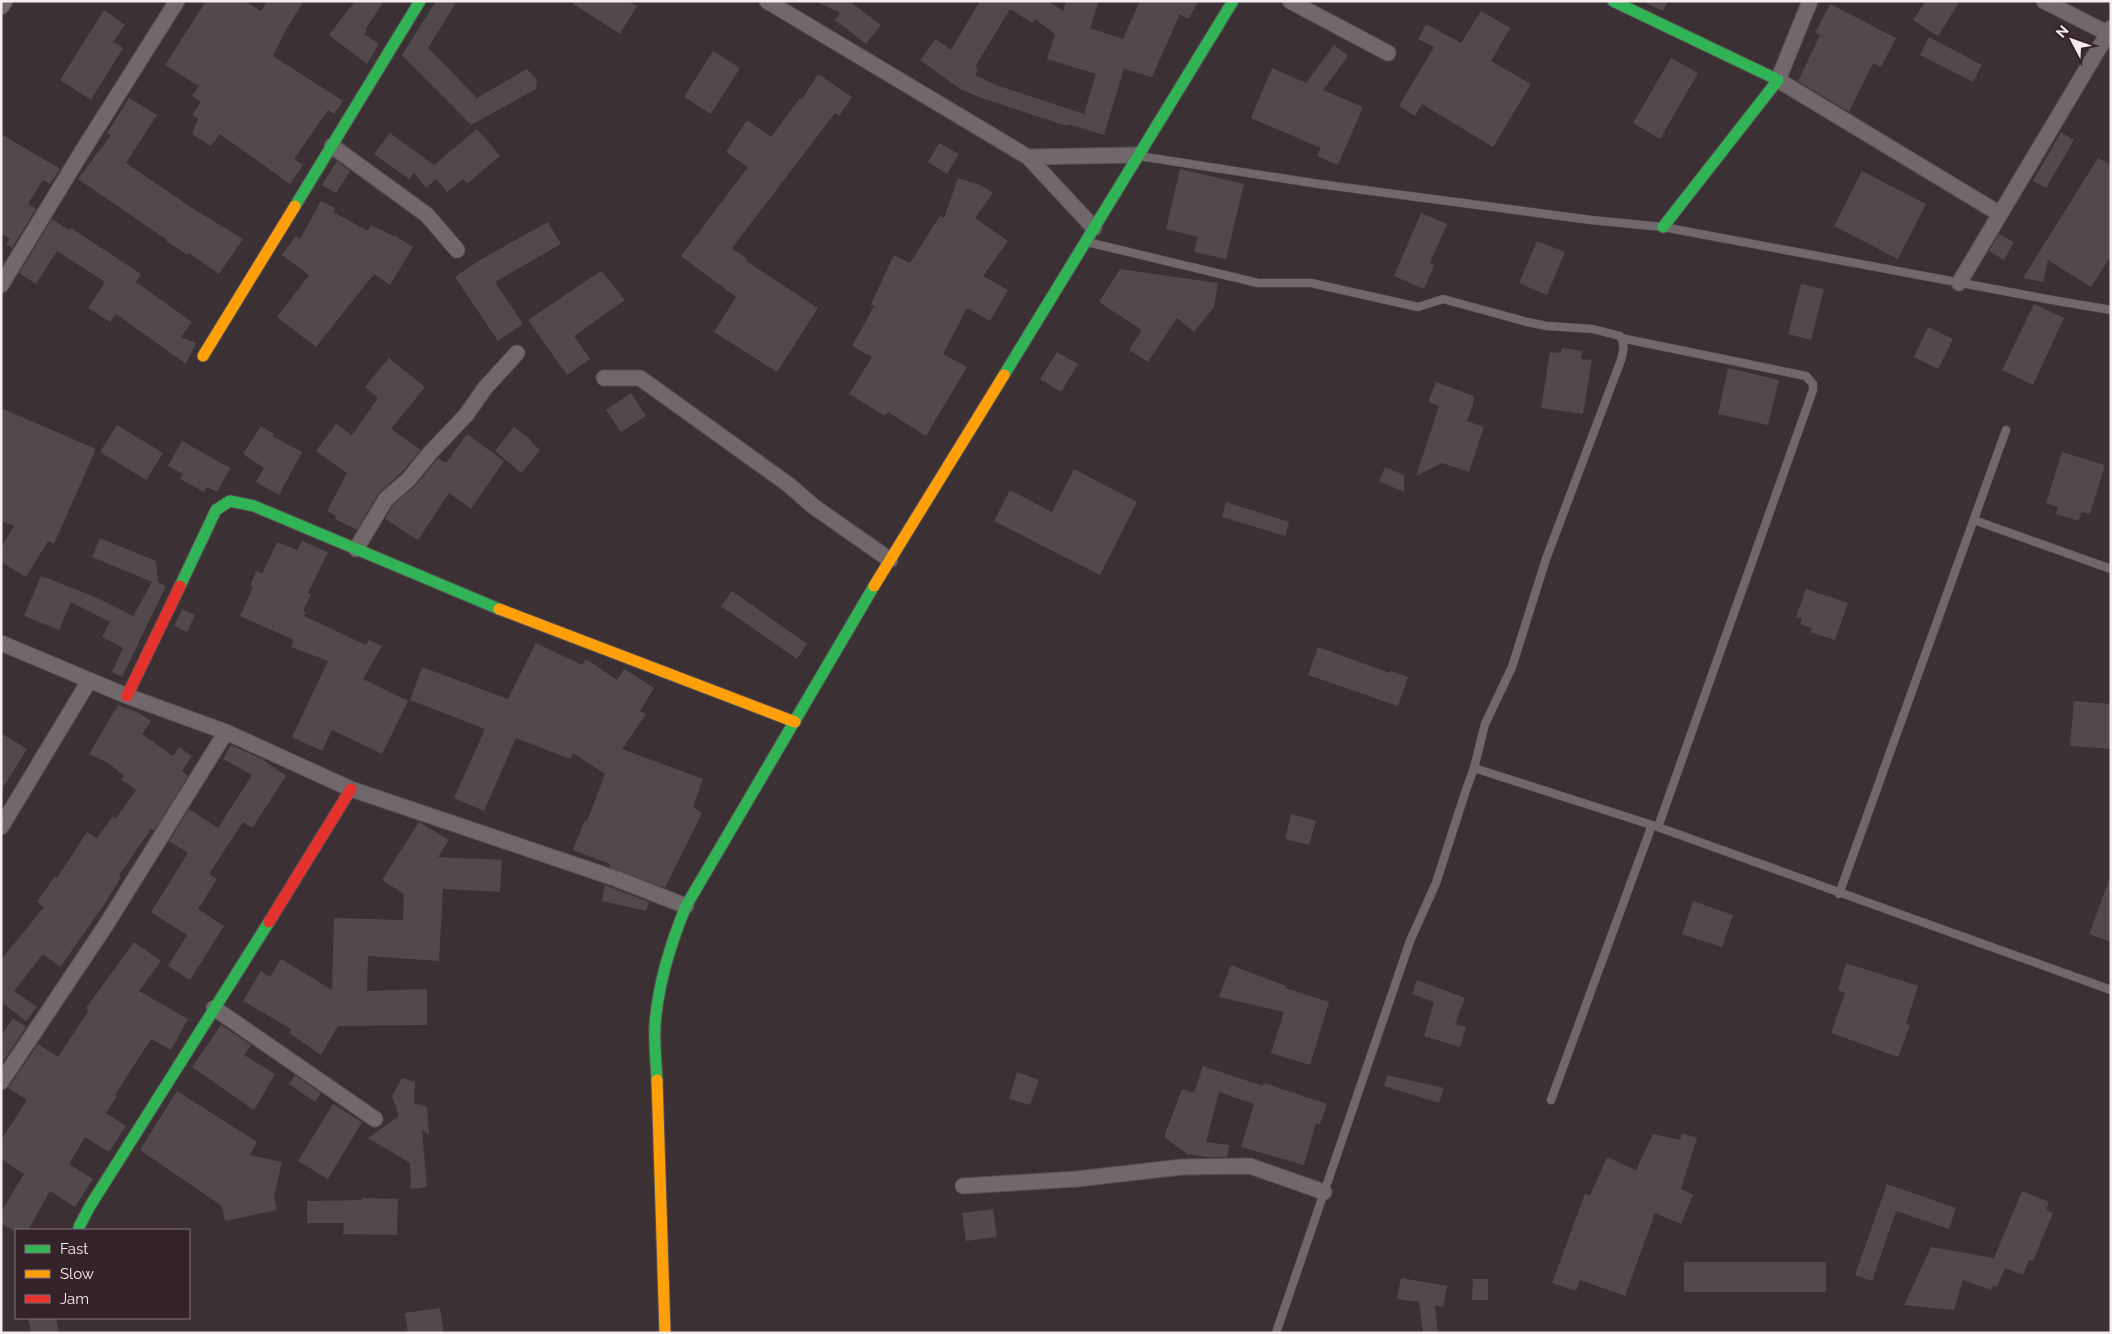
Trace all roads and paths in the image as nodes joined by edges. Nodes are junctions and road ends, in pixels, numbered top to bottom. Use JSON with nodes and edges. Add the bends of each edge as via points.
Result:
{"nodes":[{"id":1,"x":5,"y":1,"type":"edge"},
{"id":2,"x":177,"y":1,"type":"edge"},
{"id":3,"x":420,"y":1,"type":"edge"},
{"id":4,"x":767,"y":1,"type":"edge"},
{"id":5,"x":1233,"y":1,"type":"edge"},
{"id":6,"x":1290,"y":1,"type":"edge"},
{"id":7,"x":1613,"y":1,"type":"edge"},
{"id":8,"x":1810,"y":1,"type":"edge"},
{"id":9,"x":2044,"y":1,"type":"edge"},
{"id":10,"x":1,"y":7,"type":"edge"},
{"id":11,"x":2110,"y":33,"type":"edge"},
{"id":12,"x":1388,"y":53,"type":"dead end"},
{"id":13,"x":1778,"y":80,"type":"junction"},
{"id":14,"x":332,"y":146,"type":"junction"},
{"id":15,"x":1138,"y":156,"type":"junction"},
{"id":16,"x":1028,"y":157,"type":"junction"},
{"id":17,"x":2000,"y":214,"type":"junction"},
{"id":18,"x":1663,"y":227,"type":"junction"},
{"id":19,"x":1094,"y":228,"type":"junction"},
{"id":20,"x":1086,"y":241,"type":"junction"},
{"id":21,"x":457,"y":250,"type":"dead end"},
{"id":22,"x":1959,"y":283,"type":"junction"},
{"id":23,"x":1,"y":285,"type":"edge"},
{"id":24,"x":2111,"y":310,"type":"edge"},
{"id":25,"x":1621,"y":338,"type":"junction"},
{"id":26,"x":517,"y":353,"type":"dead end"},
{"id":27,"x":203,"y":356,"type":"dead end"},
{"id":28,"x":604,"y":378,"type":"dead end"},
{"id":29,"x":2006,"y":430,"type":"dead end"},
{"id":30,"x":1974,"y":520,"type":"junction"},
{"id":31,"x":356,"y":549,"type":"junction"},
{"id":32,"x":890,"y":560,"type":"junction"},
{"id":33,"x":2111,"y":569,"type":"edge"},
{"id":34,"x":1,"y":644,"type":"edge"},
{"id":35,"x":89,"y":681,"type":"junction"},
{"id":36,"x":127,"y":696,"type":"junction"},
{"id":37,"x":795,"y":722,"type":"junction"},
{"id":38,"x":226,"y":732,"type":"junction"},
{"id":39,"x":1474,"y":768,"type":"junction"},
{"id":40,"x":351,"y":789,"type":"junction"},
{"id":41,"x":1655,"y":826,"type":"junction"},
{"id":42,"x":1,"y":827,"type":"edge"},
{"id":43,"x":1839,"y":894,"type":"junction"},
{"id":44,"x":686,"y":906,"type":"junction"},
{"id":45,"x":2111,"y":990,"type":"edge"},
{"id":46,"x":214,"y":1008,"type":"junction"},
{"id":47,"x":1,"y":1082,"type":"edge"},
{"id":48,"x":1551,"y":1100,"type":"dead end"},
{"id":49,"x":375,"y":1119,"type":"dead end"},
{"id":50,"x":964,"y":1186,"type":"dead end"},
{"id":51,"x":1324,"y":1192,"type":"junction"},
{"id":52,"x":79,"y":1227,"type":"dead end"},
{"id":53,"x":665,"y":1333,"type":"edge"},
{"id":54,"x":1276,"y":1333,"type":"edge"}],
"edges":[{"from":1,"to":10,"type":"street"},
{"from":2,"to":23,"type":"street"},
{"from":3,"to":14,"type":"street"},
{"from":4,"to":16,"type":"street"},
{"from":5,"to":15,"type":"street"},
{"from":6,"to":12,"type":"street"},
{"from":7,"to":13,"type":"street"},
{"from":8,"to":13,"type":"street"},
{"from":9,"to":11,"type":"street"},
{"from":11,"to":17,"type":"street"},
{"from":13,"to":17,"type":"street"},
{"from":13,"to":18,"type":"street"},
{"from":14,"to":21,"type":"street","via":[[427,214]]},
{"from":14,"to":27,"type":"street"},
{"from":15,"to":16,"type":"street"},
{"from":15,"to":18,"type":"lane","via":[[1319,184]]},
{"from":15,"to":19,"type":"street"},
{"from":16,"to":19,"type":"street"},
{"from":17,"to":22,"type":"street"},
{"from":18,"to":22,"type":"lane"},
{"from":19,"to":20,"type":"street"},
{"from":20,"to":25,"type":"lane","via":[[1258,283],[1311,283],[1418,307],[1443,299],[1527,322],[1593,329]]},
{"from":20,"to":32,"type":"street"},
{"from":22,"to":24,"type":"lane"},
{"from":25,"to":39,"type":"lane","via":[[1624,343],[1622,360],[1546,560],[1512,667],[1485,724]]},
{"from":25,"to":41,"type":"lane","via":[[1806,376],[1813,384],[1810,400]]},
{"from":26,"to":31,"type":"street","via":[[408,480],[386,499]]},
{"from":28,"to":32,"type":"street","via":[[640,378]]},
{"from":29,"to":30,"type":"lane"},
{"from":30,"to":33,"type":"lane"},
{"from":30,"to":43,"type":"lane"},
{"from":31,"to":36,"type":"street","via":[[254,506],[230,501],[216,510]]},
{"from":31,"to":37,"type":"street","via":[[459,593],[717,689]]},
{"from":32,"to":37,"type":"street"},
{"from":34,"to":35,"type":"street"},
{"from":35,"to":36,"type":"street"},
{"from":35,"to":42,"type":"street"},
{"from":36,"to":38,"type":"street"},
{"from":37,"to":44,"type":"street"},
{"from":38,"to":40,"type":"street"},
{"from":38,"to":47,"type":"street","via":[[106,926]]},
{"from":39,"to":41,"type":"lane"},
{"from":39,"to":51,"type":"lane","via":[[1436,884],[1407,949]]},
{"from":40,"to":44,"type":"street","via":[[617,879]]},
{"from":40,"to":46,"type":"street"},
{"from":41,"to":43,"type":"lane"},
{"from":41,"to":48,"type":"lane"},
{"from":43,"to":45,"type":"lane"},
{"from":44,"to":53,"type":"street","via":[[662,975],[654,1026]]},
{"from":46,"to":49,"type":"street"},
{"from":46,"to":52,"type":"street"},
{"from":50,"to":51,"type":"street","via":[[1077,1179],[1182,1167],[1250,1166]]},
{"from":51,"to":54,"type":"lane"}]}
